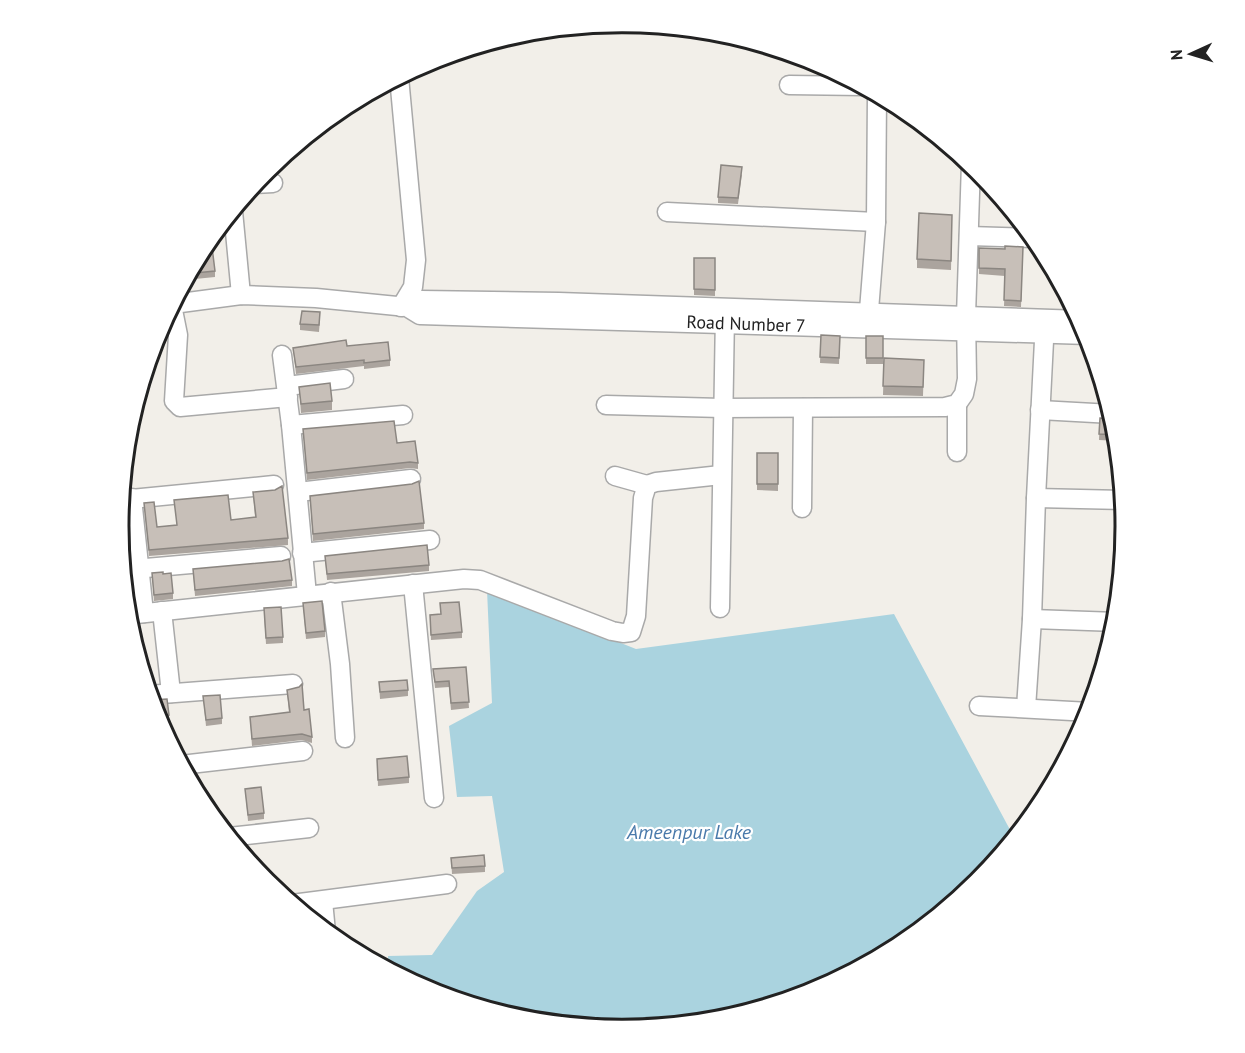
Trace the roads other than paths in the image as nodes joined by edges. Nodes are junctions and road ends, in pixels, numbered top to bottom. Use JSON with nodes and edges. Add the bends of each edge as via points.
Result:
{"nodes":[{"id":1,"x":789,"y":85,"type":"dead end"},
{"id":2,"x":400,"y":86,"type":"edge"},
{"id":3,"x":844,"y":86,"type":"edge"},
{"id":4,"x":877,"y":104,"type":"edge"},
{"id":5,"x":971,"y":178,"type":"edge"},
{"id":6,"x":269,"y":183,"type":"edge"},
{"id":7,"x":273,"y":183,"type":"dead end"},
{"id":8,"x":667,"y":212,"type":"dead end"},
{"id":9,"x":234,"y":222,"type":"edge"},
{"id":10,"x":876,"y":222,"type":"junction"},
{"id":11,"x":969,"y":236,"type":"junction"},
{"id":12,"x":1022,"y":238,"type":"edge"},
{"id":13,"x":242,"y":295,"type":"junction"},
{"id":14,"x":183,"y":303,"type":"edge"},
{"id":15,"x":404,"y":307,"type":"junction"},
{"id":16,"x":725,"y":316,"type":"junction"},
{"id":17,"x":175,"y":320,"type":"edge"},
{"id":18,"x":868,"y":321,"type":"junction"},
{"id":19,"x":1071,"y":322,"type":"edge"},
{"id":20,"x":966,"y":323,"type":"junction"},
{"id":21,"x":1045,"y":326,"type":"junction"},
{"id":22,"x":1075,"y":332,"type":"edge"},
{"id":23,"x":282,"y":355,"type":"dead end"},
{"id":24,"x":344,"y":379,"type":"dead end"},
{"id":25,"x":287,"y":391,"type":"junction"},
{"id":26,"x":957,"y":404,"type":"junction"},
{"id":27,"x":606,"y":405,"type":"dead end"},
{"id":28,"x":722,"y":408,"type":"junction"},
{"id":29,"x":803,"y":408,"type":"junction"},
{"id":30,"x":1040,"y":410,"type":"junction"},
{"id":31,"x":1103,"y":413,"type":"edge"},
{"id":32,"x":403,"y":415,"type":"dead end"},
{"id":33,"x":291,"y":425,"type":"junction"},
{"id":34,"x":957,"y":452,"type":"dead end"},
{"id":35,"x":721,"y":475,"type":"junction"},
{"id":36,"x":615,"y":476,"type":"dead end"},
{"id":37,"x":411,"y":479,"type":"dead end"},
{"id":38,"x":274,"y":485,"type":"dead end"},
{"id":39,"x":647,"y":485,"type":"junction"},
{"id":40,"x":298,"y":492,"type":"junction"},
{"id":41,"x":1036,"y":498,"type":"junction"},
{"id":42,"x":130,"y":499,"type":"edge"},
{"id":43,"x":1115,"y":500,"type":"edge"},
{"id":44,"x":802,"y":508,"type":"dead end"},
{"id":45,"x":430,"y":540,"type":"dead end"},
{"id":46,"x":130,"y":543,"type":"edge"},
{"id":47,"x":303,"y":553,"type":"junction"},
{"id":48,"x":281,"y":556,"type":"dead end"},
{"id":49,"x":131,"y":569,"type":"edge"},
{"id":50,"x":413,"y":584,"type":"junction"},
{"id":51,"x":331,"y":592,"type":"junction"},
{"id":52,"x":307,"y":595,"type":"junction"},
{"id":53,"x":720,"y":608,"type":"dead end"},
{"id":54,"x":144,"y":613,"type":"edge"},
{"id":55,"x":1032,"y":619,"type":"junction"},
{"id":56,"x":1107,"y":622,"type":"edge"},
{"id":57,"x":293,"y":684,"type":"dead end"},
{"id":58,"x":171,"y":693,"type":"junction"},
{"id":59,"x":159,"y":694,"type":"edge"},
{"id":60,"x":979,"y":706,"type":"dead end"},
{"id":61,"x":1026,"y":708,"type":"junction"},
{"id":62,"x":1079,"y":711,"type":"edge"},
{"id":63,"x":345,"y":738,"type":"dead end"},
{"id":64,"x":303,"y":751,"type":"dead end"},
{"id":65,"x":190,"y":764,"type":"edge"},
{"id":66,"x":434,"y":798,"type":"dead end"},
{"id":67,"x":309,"y":828,"type":"dead end"},
{"id":68,"x":238,"y":836,"type":"edge"},
{"id":69,"x":447,"y":884,"type":"dead end"},
{"id":70,"x":322,"y":901,"type":"junction"},
{"id":71,"x":303,"y":903,"type":"edge"},
{"id":72,"x":324,"y":920,"type":"edge"}],
"edges":[{"from":1,"to":3,"type":"street"},
{"from":2,"to":15,"type":"street","via":[[416,260],[413,287]]},
{"from":4,"to":10,"type":"street"},
{"from":5,"to":11,"type":"street"},
{"from":6,"to":7,"type":"street"},
{"from":8,"to":10,"type":"street"},
{"from":9,"to":13,"type":"street"},
{"from":10,"to":18,"type":"street"},
{"from":11,"to":12,"type":"street"},
{"from":11,"to":20,"type":"street"},
{"from":13,"to":14,"type":"street","name":"Road Number 7"},
{"from":13,"to":15,"type":"street","name":"Road Number 7","via":[[316,297]]},
{"from":15,"to":16,"type":"street","name":"Road Number 7","via":[[420,315]]},
{"from":16,"to":18,"type":"street","name":"Road Number 7"},
{"from":16,"to":28,"type":"street"},
{"from":17,"to":25,"type":"street","via":[[178,335],[174,401],[180,407]]},
{"from":18,"to":20,"type":"street","name":"Road Number 7"},
{"from":19,"to":21,"type":"street","name":"Road Number 7"},
{"from":20,"to":21,"type":"street","name":"Road Number 7"},
{"from":20,"to":26,"type":"street","via":[[967,379]]},
{"from":21,"to":22,"type":"street","name":"Road Number 7"},
{"from":21,"to":30,"type":"street"},
{"from":23,"to":25,"type":"street"},
{"from":24,"to":25,"type":"street"},
{"from":25,"to":33,"type":"street"},
{"from":26,"to":29,"type":"street"},
{"from":26,"to":34,"type":"street"},
{"from":27,"to":28,"type":"street"},
{"from":28,"to":29,"type":"street"},
{"from":28,"to":35,"type":"street"},
{"from":29,"to":44,"type":"street"},
{"from":30,"to":31,"type":"street"},
{"from":30,"to":41,"type":"street"},
{"from":32,"to":33,"type":"street"},
{"from":33,"to":40,"type":"street"},
{"from":35,"to":39,"type":"street"},
{"from":35,"to":53,"type":"street"},
{"from":36,"to":39,"type":"street"},
{"from":37,"to":40,"type":"street"},
{"from":38,"to":42,"type":"street"},
{"from":39,"to":50,"type":"street","via":[[636,616],[631,632],[612,631],[480,580]]},
{"from":40,"to":47,"type":"street"},
{"from":41,"to":43,"type":"street"},
{"from":41,"to":55,"type":"street"},
{"from":45,"to":47,"type":"street"},
{"from":46,"to":49,"type":"street"},
{"from":47,"to":52,"type":"street"},
{"from":48,"to":49,"type":"street"},
{"from":49,"to":54,"type":"street"},
{"from":50,"to":51,"type":"street"},
{"from":50,"to":66,"type":"street"},
{"from":51,"to":52,"type":"street"},
{"from":51,"to":63,"type":"street"},
{"from":52,"to":54,"type":"street"},
{"from":54,"to":58,"type":"street"},
{"from":55,"to":56,"type":"street"},
{"from":55,"to":61,"type":"street"},
{"from":57,"to":58,"type":"street"},
{"from":58,"to":59,"type":"street"},
{"from":60,"to":61,"type":"street"},
{"from":61,"to":62,"type":"street"},
{"from":64,"to":65,"type":"street"},
{"from":67,"to":68,"type":"street"},
{"from":69,"to":70,"type":"street"},
{"from":70,"to":71,"type":"street"},
{"from":70,"to":72,"type":"street"}]}
